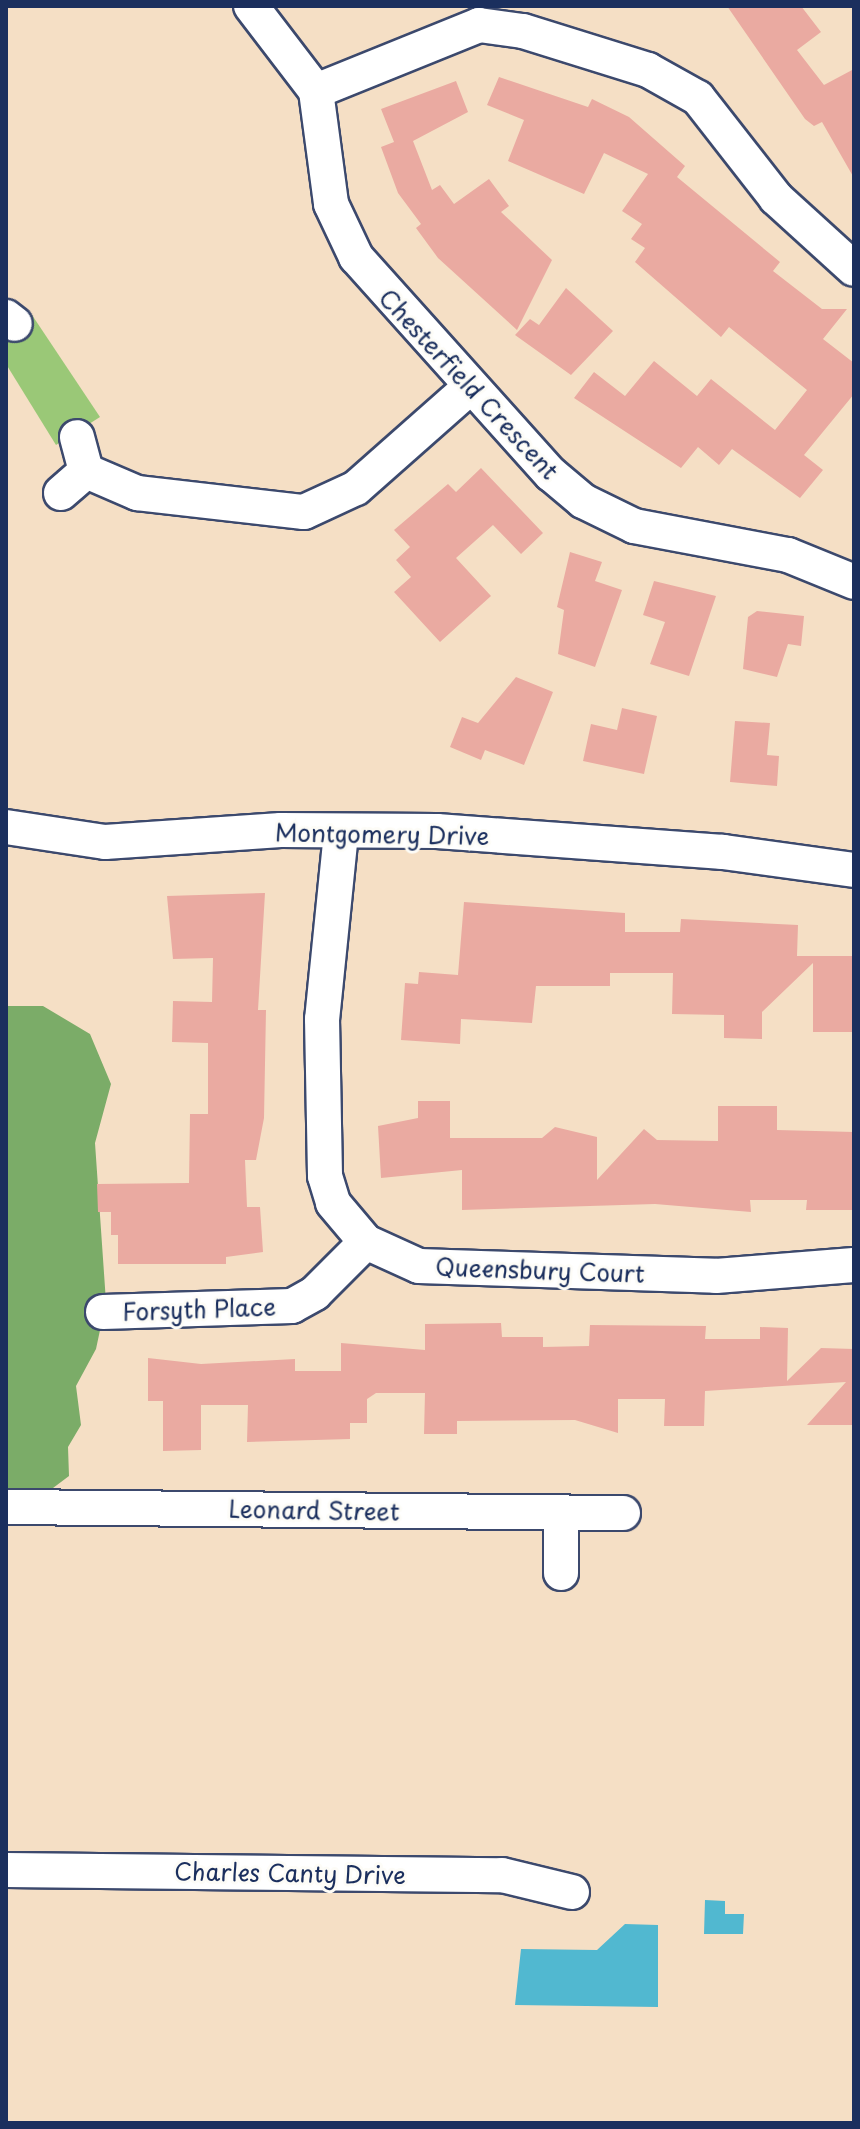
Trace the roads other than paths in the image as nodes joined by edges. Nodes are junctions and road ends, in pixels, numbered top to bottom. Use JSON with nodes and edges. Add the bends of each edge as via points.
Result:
{"nodes":[{"id":1,"x":251,"y":6,"type":"edge"},
{"id":2,"x":316,"y":91,"type":"junction"},
{"id":3,"x":854,"y":269,"type":"edge"},
{"id":4,"x":469,"y":388,"type":"junction"},
{"id":5,"x":77,"y":437,"type":"dead end"},
{"id":6,"x":86,"y":471,"type":"junction"},
{"id":7,"x":61,"y":493,"type":"dead end"},
{"id":8,"x":854,"y":582,"type":"edge"},
{"id":9,"x":6,"y":827,"type":"edge"},
{"id":10,"x":341,"y":833,"type":"junction"},
{"id":11,"x":854,"y":870,"type":"edge"},
{"id":12,"x":366,"y":1242,"type":"junction"},
{"id":13,"x":854,"y":1265,"type":"edge"},
{"id":14,"x":103,"y":1312,"type":"dead end"},
{"id":15,"x":6,"y":1507,"type":"edge"},
{"id":16,"x":561,"y":1512,"type":"junction"},
{"id":17,"x":623,"y":1513,"type":"dead end"},
{"id":18,"x":561,"y":1573,"type":"dead end"},
{"id":19,"x":6,"y":1870,"type":"edge"},
{"id":20,"x":572,"y":1892,"type":"dead end"}],
"edges":[{"from":1,"to":2,"type":"street","name":"Chesterfield Crescent"},
{"from":2,"to":3,"type":"street","via":[[479,25],[523,31],[648,70],[698,98],[776,198]]},
{"from":2,"to":4,"type":"street","name":"Chesterfield Crescent","via":[[331,204],[356,257]]},
{"from":4,"to":6,"type":"street","via":[[356,488],[304,512],[137,493]]},
{"from":4,"to":8,"type":"street","name":"Chesterfield Crescent","via":[[551,474],[611,515],[664,536],[788,555]]},
{"from":5,"to":6,"type":"street"},
{"from":6,"to":7,"type":"street"},
{"from":9,"to":10,"type":"street","name":"Montgomery Drive","via":[[105,842]]},
{"from":10,"to":11,"type":"street","name":"Montgomery Drive","via":[[437,831],[723,852]]},
{"from":10,"to":12,"type":"street","name":"Queensbury Court","via":[[322,1019],[325,1176],[333,1203]]},
{"from":12,"to":13,"type":"street","name":"Queensbury Court","via":[[419,1266],[716,1276]]},
{"from":12,"to":14,"type":"street","name":"Forsyth Place","via":[[315,1293],[292,1306]]},
{"from":15,"to":16,"type":"street","name":"Leonard Street"},
{"from":16,"to":17,"type":"street","name":"Leonard Street"},
{"from":16,"to":18,"type":"street"},
{"from":19,"to":20,"type":"street","name":"Charles Canty Drive","via":[[502,1875]]}]}
